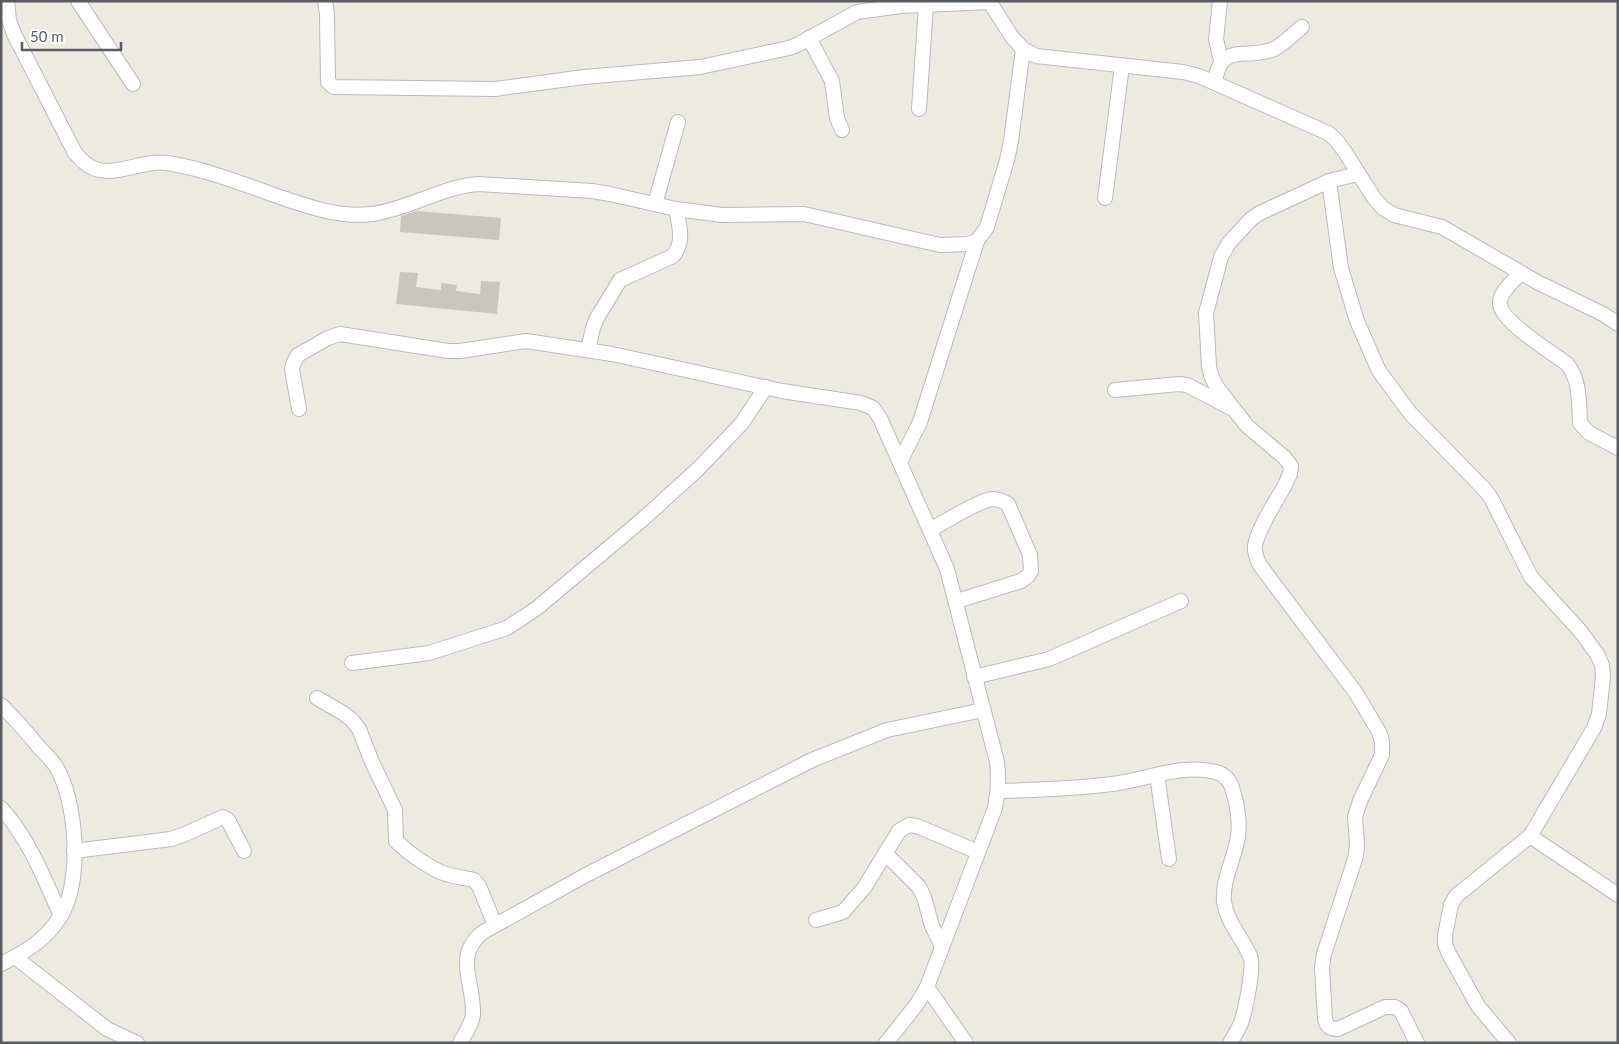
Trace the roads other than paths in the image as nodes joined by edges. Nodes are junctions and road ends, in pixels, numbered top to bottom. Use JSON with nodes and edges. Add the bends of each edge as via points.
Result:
{"nodes":[{"id":1,"x":7,"y":1,"type":"edge"},
{"id":2,"x":78,"y":1,"type":"edge"},
{"id":3,"x":325,"y":1,"type":"edge"},
{"id":4,"x":1220,"y":1,"type":"edge"},
{"id":5,"x":990,"y":2,"type":"edge"},
{"id":6,"x":926,"y":5,"type":"junction"},
{"id":7,"x":1302,"y":27,"type":"dead end"},
{"id":8,"x":809,"y":38,"type":"junction"},
{"id":9,"x":1023,"y":50,"type":"junction"},
{"id":10,"x":1221,"y":61,"type":"junction"},
{"id":11,"x":1122,"y":66,"type":"junction"},
{"id":12,"x":1215,"y":83,"type":"junction"},
{"id":13,"x":133,"y":84,"type":"dead end"},
{"id":14,"x":919,"y":109,"type":"dead end"},
{"id":15,"x":678,"y":122,"type":"dead end"},
{"id":16,"x":842,"y":130,"type":"dead end"},
{"id":17,"x":1358,"y":174,"type":"junction"},
{"id":18,"x":1329,"y":182,"type":"junction"},
{"id":19,"x":1105,"y":198,"type":"dead end"},
{"id":20,"x":655,"y":204,"type":"junction"},
{"id":21,"x":676,"y":209,"type":"junction"},
{"id":22,"x":977,"y":241,"type":"junction"},
{"id":23,"x":1521,"y":273,"type":"junction"},
{"id":24,"x":1618,"y":324,"type":"edge"},
{"id":25,"x":588,"y":350,"type":"junction"},
{"id":26,"x":1211,"y":375,"type":"junction"},
{"id":27,"x":766,"y":387,"type":"junction"},
{"id":28,"x":1194,"y":388,"type":"junction"},
{"id":29,"x":1115,"y":390,"type":"dead end"},
{"id":30,"x":299,"y":409,"type":"dead end"},
{"id":31,"x":1235,"y":410,"type":"junction"},
{"id":32,"x":1618,"y":448,"type":"edge"},
{"id":33,"x":900,"y":462,"type":"junction"},
{"id":34,"x":930,"y":530,"type":"junction"},
{"id":35,"x":956,"y":600,"type":"junction"},
{"id":36,"x":1181,"y":601,"type":"dead end"},
{"id":37,"x":352,"y":663,"type":"dead end"},
{"id":38,"x":974,"y":677,"type":"junction"},
{"id":39,"x":317,"y":698,"type":"dead end"},
{"id":40,"x":1,"y":705,"type":"edge"},
{"id":41,"x":983,"y":710,"type":"junction"},
{"id":42,"x":1157,"y":775,"type":"junction"},
{"id":43,"x":998,"y":791,"type":"junction"},
{"id":44,"x":1,"y":808,"type":"edge"},
{"id":45,"x":1530,"y":836,"type":"junction"},
{"id":46,"x":74,"y":851,"type":"junction"},
{"id":47,"x":244,"y":851,"type":"dead end"},
{"id":48,"x":978,"y":852,"type":"junction"},
{"id":49,"x":886,"y":854,"type":"junction"},
{"id":50,"x":1169,"y":858,"type":"dead end"},
{"id":51,"x":1618,"y":895,"type":"edge"},
{"id":52,"x":61,"y":916,"type":"junction"},
{"id":53,"x":816,"y":920,"type":"dead end"},
{"id":54,"x":495,"y":925,"type":"junction"},
{"id":55,"x":942,"y":946,"type":"junction"},
{"id":56,"x":15,"y":957,"type":"junction"},
{"id":57,"x":1,"y":964,"type":"edge"},
{"id":58,"x":927,"y":987,"type":"junction"},
{"id":59,"x":137,"y":1043,"type":"edge"},
{"id":60,"x":460,"y":1043,"type":"edge"},
{"id":61,"x":886,"y":1043,"type":"edge"},
{"id":62,"x":966,"y":1043,"type":"edge"},
{"id":63,"x":1230,"y":1043,"type":"edge"},
{"id":64,"x":1417,"y":1043,"type":"edge"},
{"id":65,"x":1509,"y":1043,"type":"edge"}],
"edges":[{"from":1,"to":20,"type":"street","via":[[14,34],[76,153],[87,165],[98,170],[166,163],[340,214],[372,214],[460,186],[478,184],[592,191]]},
{"from":2,"to":13,"type":"street"},
{"from":3,"to":8,"type":"street","via":[[328,82],[341,88],[495,90],[584,77],[700,67],[789,48]]},
{"from":4,"to":10,"type":"street","via":[[1216,39]]},
{"from":5,"to":6,"type":"street"},
{"from":5,"to":9,"type":"street"},
{"from":6,"to":8,"type":"street","via":[[858,12]]},
{"from":6,"to":14,"type":"street"},
{"from":7,"to":10,"type":"street","via":[[1272,50],[1229,56]]},
{"from":8,"to":16,"type":"street","via":[[832,81]]},
{"from":9,"to":11,"type":"street","via":[[1036,56]]},
{"from":9,"to":22,"type":"street","via":[[1007,160],[987,227]]},
{"from":10,"to":12,"type":"street"},
{"from":11,"to":12,"type":"street","via":[[1183,72]]},
{"from":11,"to":19,"type":"street"},
{"from":12,"to":17,"type":"street","via":[[1328,133]]},
{"from":15,"to":20,"type":"street"},
{"from":17,"to":18,"type":"street"},
{"from":17,"to":23,"type":"street","via":[[1374,198],[1394,215],[1442,227]]},
{"from":18,"to":26,"type":"street","via":[[1260,212],[1229,243],[1221,257],[1206,313]]},
{"from":18,"to":45,"type":"street","via":[[1341,268],[1356,321],[1379,371],[1410,413],[1485,490],[1530,576],[1581,632],[1602,665],[1599,714],[1594,728]]},
{"from":20,"to":21,"type":"street"},
{"from":21,"to":22,"type":"street","via":[[722,215],[804,214],[940,245]]},
{"from":21,"to":25,"type":"street","via":[[681,239],[678,250],[673,256],[620,280],[597,318]]},
{"from":22,"to":33,"type":"street","via":[[920,422]]},
{"from":23,"to":24,"type":"street"},
{"from":23,"to":32,"type":"street","via":[[1503,292],[1500,307],[1513,324],[1574,372],[1580,423]]},
{"from":25,"to":27,"type":"street"},
{"from":25,"to":30,"type":"street","via":[[526,341],[448,351],[340,334],[298,355],[294,362],[292,370]]},
{"from":26,"to":28,"type":"street"},
{"from":26,"to":31,"type":"street"},
{"from":27,"to":33,"type":"street","via":[[861,403],[873,408]]},
{"from":27,"to":37,"type":"street","via":[[742,422],[698,469],[643,519],[522,618],[492,634],[429,653]]},
{"from":28,"to":29,"type":"street","via":[[1179,384]]},
{"from":28,"to":31,"type":"street"},
{"from":31,"to":64,"type":"street","via":[[1247,426],[1284,457],[1290,466],[1290,474],[1256,540],[1255,553],[1259,564],[1356,693],[1382,741],[1382,756],[1355,816],[1356,856],[1324,954],[1324,1019],[1327,1026],[1338,1030],[1385,1007],[1395,1006],[1401,1011]]},
{"from":33,"to":34,"type":"street"},
{"from":34,"to":35,"type":"street","via":[[948,569]]},
{"from":34,"to":35,"type":"street","via":[[993,498],[1008,504],[1030,555],[1031,571],[1021,581]]},
{"from":35,"to":38,"type":"street"},
{"from":36,"to":38,"type":"street","via":[[1049,659]]},
{"from":38,"to":41,"type":"street"},
{"from":39,"to":54,"type":"street","via":[[343,713],[359,729],[395,810],[396,841],[436,870],[474,880]]},
{"from":40,"to":46,"type":"street","via":[[55,765],[70,804]]},
{"from":41,"to":43,"type":"street","via":[[997,762]]},
{"from":41,"to":54,"type":"street","via":[[887,730],[812,760]]},
{"from":42,"to":43,"type":"street","via":[[1111,784]]},
{"from":42,"to":50,"type":"street"},
{"from":42,"to":63,"type":"street","via":[[1182,770],[1216,772],[1230,782],[1234,792],[1238,835],[1224,888],[1224,901],[1227,916],[1252,962],[1242,1022]]},
{"from":43,"to":48,"type":"street"},
{"from":44,"to":52,"type":"street","via":[[38,865]]},
{"from":45,"to":51,"type":"street"},
{"from":45,"to":65,"type":"street","via":[[1456,896],[1445,935],[1449,954],[1472,997]]},
{"from":46,"to":47,"type":"street","via":[[171,838],[223,817],[228,820]]},
{"from":46,"to":52,"type":"street","via":[[69,898]]},
{"from":48,"to":49,"type":"street","via":[[910,825],[900,831]]},
{"from":48,"to":55,"type":"street"},
{"from":49,"to":53,"type":"street","via":[[864,888],[843,912]]},
{"from":49,"to":55,"type":"street","via":[[919,887]]},
{"from":52,"to":56,"type":"street","via":[[48,933]]},
{"from":54,"to":60,"type":"street","via":[[482,932],[470,945],[466,970],[474,1012]]},
{"from":55,"to":58,"type":"street"},
{"from":56,"to":57,"type":"street"},
{"from":56,"to":59,"type":"street","via":[[100,1024]]},
{"from":58,"to":61,"type":"street"},
{"from":58,"to":62,"type":"street"}]}
